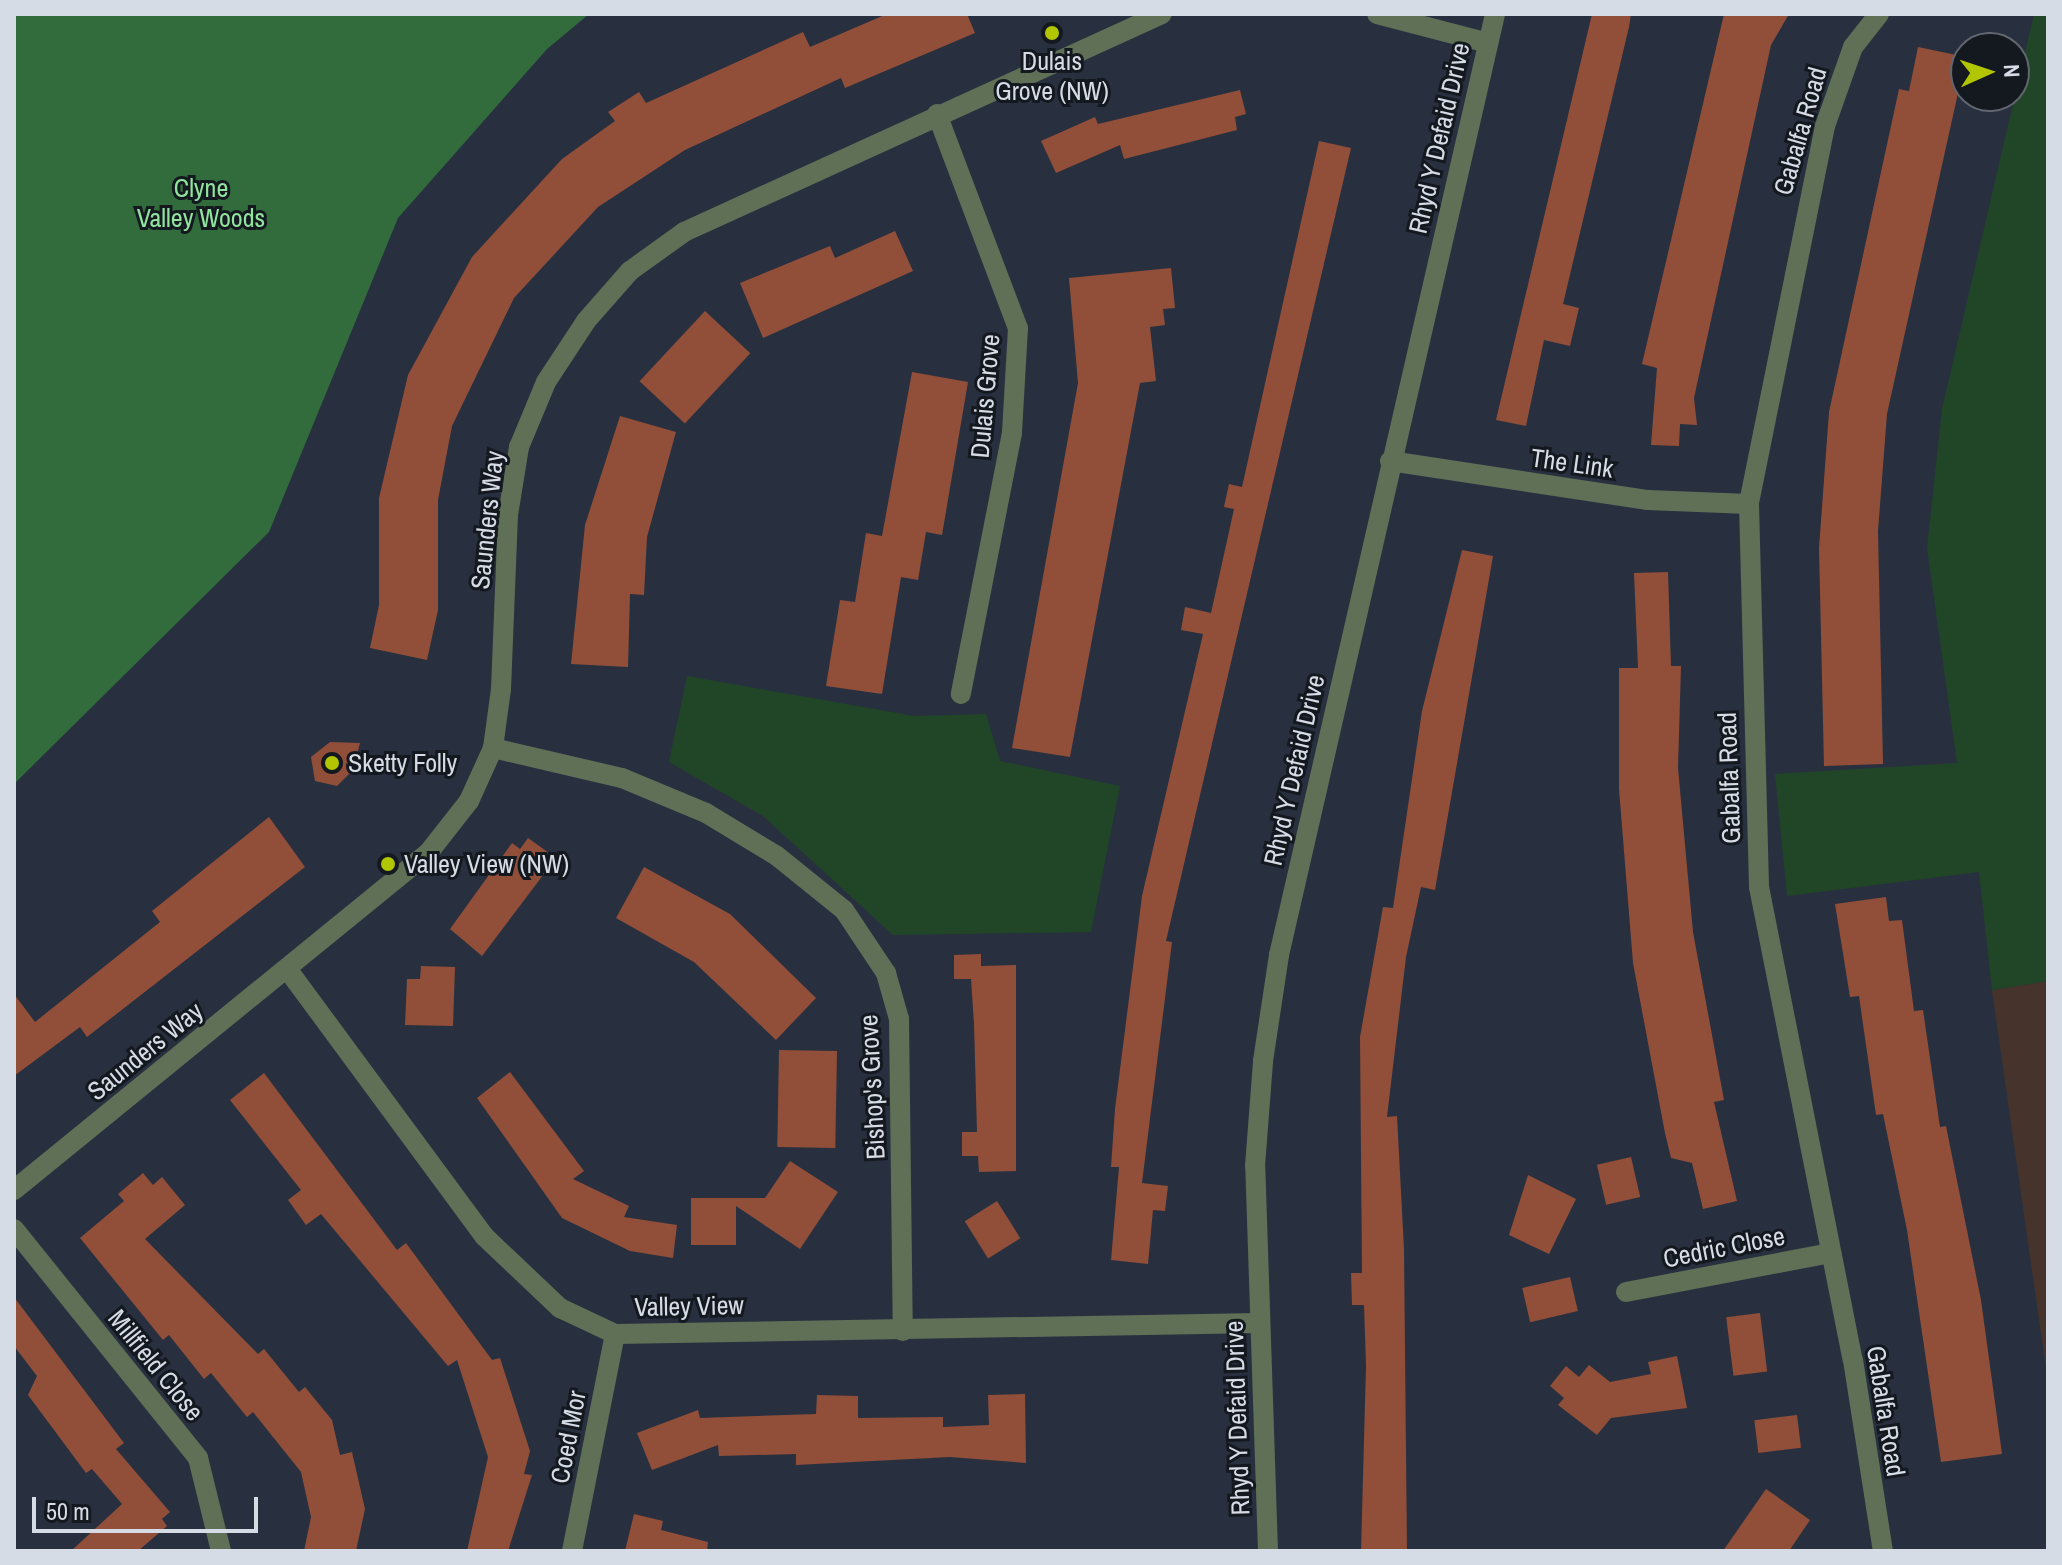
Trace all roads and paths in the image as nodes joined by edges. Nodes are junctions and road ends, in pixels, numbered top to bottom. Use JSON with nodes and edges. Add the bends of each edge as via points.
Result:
{"nodes":[{"id":1,"x":1162,"y":14,"type":"edge"},
{"id":2,"x":1377,"y":14,"type":"edge"},
{"id":3,"x":1495,"y":14,"type":"edge"},
{"id":4,"x":1879,"y":14,"type":"edge"},
{"id":5,"x":1488,"y":43,"type":"junction"},
{"id":6,"x":937,"y":114,"type":"junction"},
{"id":7,"x":1390,"y":461,"type":"junction"},
{"id":8,"x":1749,"y":504,"type":"junction"},
{"id":9,"x":961,"y":694,"type":"dead end"},
{"id":10,"x":493,"y":748,"type":"junction"},
{"id":11,"x":288,"y":970,"type":"junction"},
{"id":12,"x":15,"y":1187,"type":"edge"},
{"id":13,"x":14,"y":1229,"type":"edge"},
{"id":14,"x":1831,"y":1253,"type":"junction"},
{"id":15,"x":1626,"y":1292,"type":"dead end"},
{"id":16,"x":1259,"y":1323,"type":"junction"},
{"id":17,"x":903,"y":1331,"type":"junction"},
{"id":18,"x":615,"y":1334,"type":"junction"},
{"id":19,"x":221,"y":1551,"type":"edge"},
{"id":20,"x":572,"y":1551,"type":"edge"},
{"id":21,"x":1268,"y":1551,"type":"edge"},
{"id":22,"x":1883,"y":1551,"type":"edge"}],
"edges":[{"from":1,"to":6,"type":"street","name":"Saunders Way"},
{"from":2,"to":5,"type":"street"},
{"from":3,"to":5,"type":"street","name":"Rhyd Y Defaid Drive"},
{"from":4,"to":8,"type":"street","name":"Gabalfa Road","via":[[1853,47],[1825,126]]},
{"from":5,"to":7,"type":"street","name":"Rhyd Y Defaid Drive"},
{"from":6,"to":9,"type":"street","name":"Dulais Grove","via":[[1018,328],[1012,433]]},
{"from":6,"to":10,"type":"street","name":"Saunders Way","via":[[684,232],[630,271],[586,321],[546,382],[519,447]]},
{"from":7,"to":8,"type":"street","name":"The Link","via":[[1648,500]]},
{"from":7,"to":16,"type":"street","name":"Rhyd Y Defaid Drive","via":[[1265,1046],[1255,1166]]},
{"from":8,"to":14,"type":"street","name":"Gabalfa Road","via":[[1759,887]]},
{"from":10,"to":11,"type":"street","name":"Saunders Way","via":[[469,801],[429,852]]},
{"from":10,"to":17,"type":"street","name":"Bishop's Grove","via":[[622,778],[706,813],[777,856],[844,910],[886,973],[899,1019]]},
{"from":11,"to":12,"type":"street","name":"Saunders Way"},
{"from":11,"to":18,"type":"street","name":"Valley View","via":[[484,1236],[560,1308]]},
{"from":13,"to":19,"type":"street","name":"Millfield Close","via":[[198,1458]]},
{"from":14,"to":15,"type":"street","name":"Cedric Close"},
{"from":14,"to":22,"type":"street","name":"Gabalfa Road"},
{"from":16,"to":17,"type":"street","name":"Valley View"},
{"from":16,"to":21,"type":"street","name":"Rhyd Y Defaid Drive"},
{"from":17,"to":18,"type":"street","name":"Valley View"},
{"from":18,"to":20,"type":"street","name":"Coed Mor"}]}
